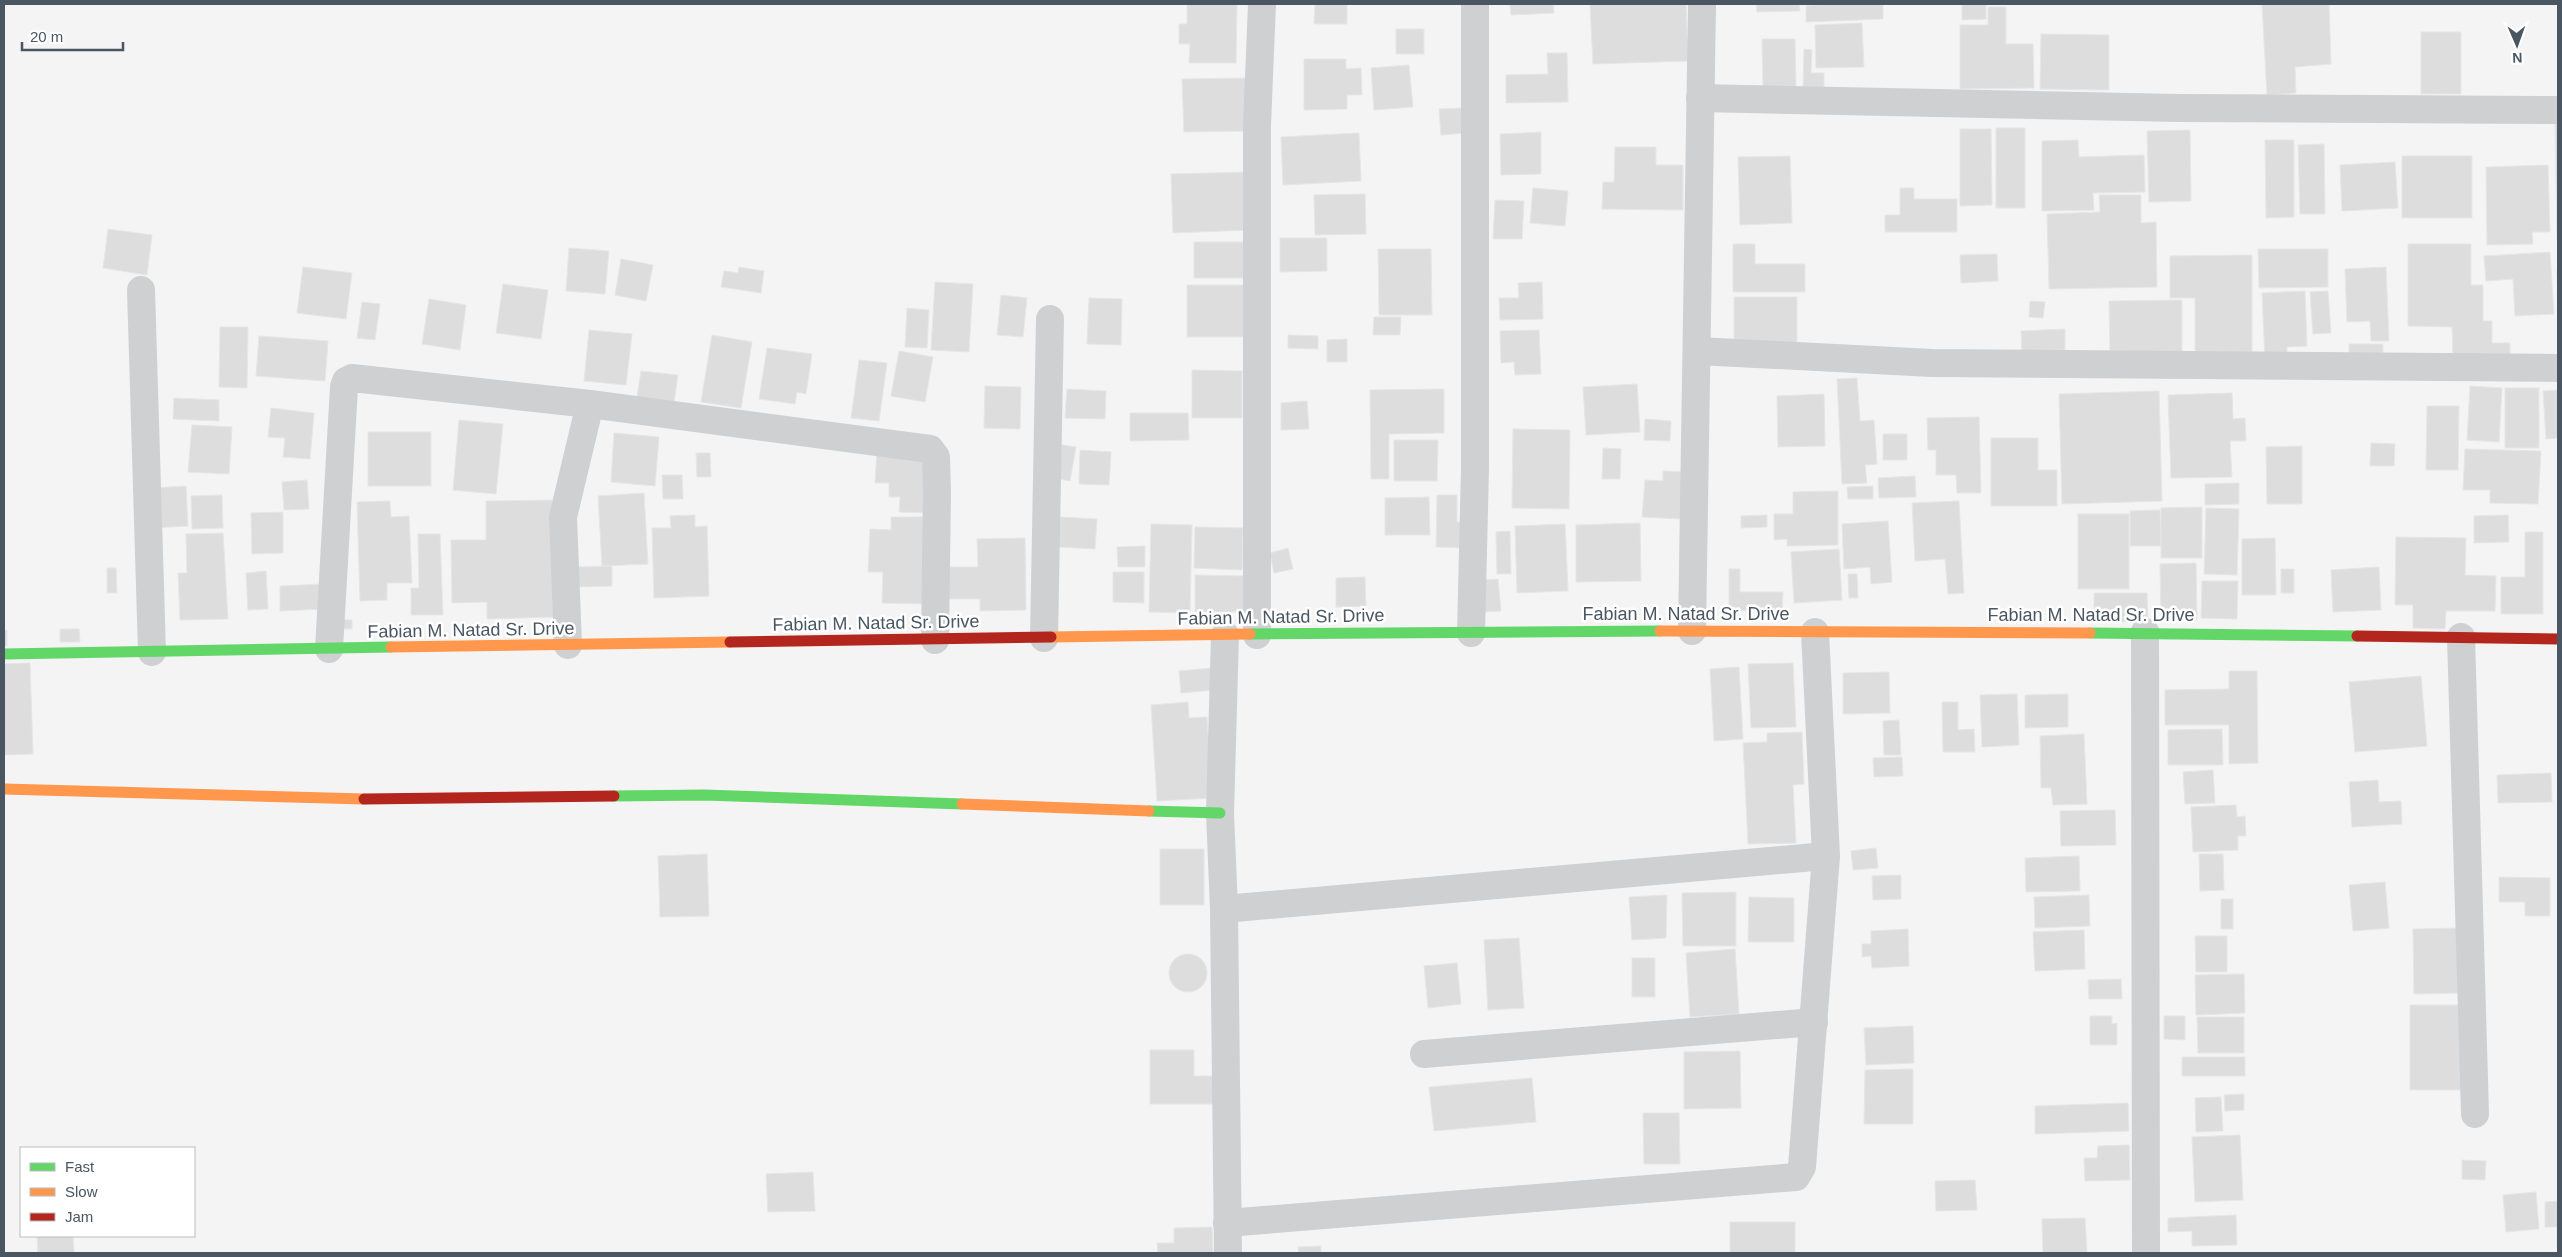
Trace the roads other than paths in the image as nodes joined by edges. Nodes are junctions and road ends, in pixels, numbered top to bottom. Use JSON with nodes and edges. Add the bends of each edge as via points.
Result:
{"nodes":[{"id":1,"x":1262,"y":4,"type":"edge"},
{"id":2,"x":1475,"y":4,"type":"edge"},
{"id":3,"x":1702,"y":4,"type":"edge"},
{"id":4,"x":1700,"y":98,"type":"junction"},
{"id":5,"x":2558,"y":110,"type":"edge"},
{"id":6,"x":141,"y":290,"type":"dead end"},
{"id":7,"x":1050,"y":319,"type":"dead end"},
{"id":8,"x":1698,"y":351,"type":"junction"},
{"id":9,"x":2558,"y":368,"type":"edge"},
{"id":10,"x":590,"y":404,"type":"junction"},
{"id":11,"x":1692,"y":631,"type":"junction"},
{"id":12,"x":1815,"y":632,"type":"junction"},
{"id":13,"x":2145,"y":632,"type":"junction"},
{"id":14,"x":1471,"y":633,"type":"junction"},
{"id":15,"x":1225,"y":635,"type":"junction"},
{"id":16,"x":1257,"y":635,"type":"junction"},
{"id":17,"x":2461,"y":637,"type":"junction"},
{"id":18,"x":1044,"y":638,"type":"junction"},
{"id":19,"x":2558,"y":639,"type":"edge"},
{"id":20,"x":935,"y":640,"type":"junction"},
{"id":21,"x":568,"y":646,"type":"junction"},
{"id":22,"x":329,"y":649,"type":"junction"},
{"id":23,"x":152,"y":652,"type":"junction"},
{"id":24,"x":4,"y":654,"type":"edge"},
{"id":25,"x":4,"y":789,"type":"edge"},
{"id":26,"x":1220,"y":813,"type":"junction"},
{"id":27,"x":1826,"y":856,"type":"junction"},
{"id":28,"x":1224,"y":908,"type":"junction"},
{"id":29,"x":1814,"y":1022,"type":"junction"},
{"id":30,"x":1424,"y":1054,"type":"dead end"},
{"id":31,"x":2475,"y":1114,"type":"dead end"},
{"id":32,"x":1227,"y":1223,"type":"junction"},
{"id":33,"x":1228,"y":1253,"type":"edge"},
{"id":34,"x":2146,"y":1253,"type":"edge"}],
"edges":[{"from":1,"to":16,"type":"street","via":[[1257,126]]},
{"from":2,"to":14,"type":"street","via":[[1475,469]]},
{"from":3,"to":4,"type":"street"},
{"from":4,"to":5,"type":"street","via":[[2179,108]]},
{"from":4,"to":8,"type":"street"},
{"from":6,"to":23,"type":"street"},
{"from":7,"to":18,"type":"street"},
{"from":8,"to":9,"type":"street","via":[[1932,363]]},
{"from":8,"to":11,"type":"street"},
{"from":10,"to":20,"type":"street","via":[[930,449],[936,457],[937,492]]},
{"from":10,"to":21,"type":"street","via":[[564,517]]},
{"from":10,"to":22,"type":"street","via":[[352,378],[346,381]]},
{"from":11,"to":12,"type":"street","name":"Fabian M. Natad Sr. Drive"},
{"from":11,"to":14,"type":"street","name":"Fabian M. Natad Sr. Drive"},
{"from":12,"to":13,"type":"street","name":"Fabian M. Natad Sr. Drive"},
{"from":12,"to":27,"type":"street"},
{"from":13,"to":17,"type":"street","name":"Fabian M. Natad Sr. Drive"},
{"from":13,"to":34,"type":"street"},
{"from":14,"to":16,"type":"street","name":"Fabian M. Natad Sr. Drive"},
{"from":15,"to":16,"type":"street","name":"Fabian M. Natad Sr. Drive"},
{"from":15,"to":18,"type":"street","name":"Fabian M. Natad Sr. Drive"},
{"from":15,"to":26,"type":"street"},
{"from":17,"to":19,"type":"street","name":"Fabian M. Natad Sr. Drive"},
{"from":17,"to":31,"type":"street"},
{"from":18,"to":20,"type":"street","name":"Fabian M. Natad Sr. Drive"},
{"from":20,"to":21,"type":"street","name":"Fabian M. Natad Sr. Drive"},
{"from":21,"to":22,"type":"street","name":"Fabian M. Natad Sr. Drive"},
{"from":22,"to":23,"type":"street","name":"Fabian M. Natad Sr. Drive"},
{"from":23,"to":24,"type":"street","name":"Fabian M. Natad Sr. Drive"},
{"from":25,"to":26,"type":"street","via":[[317,799],[704,795]]},
{"from":26,"to":28,"type":"street"},
{"from":27,"to":28,"type":"street"},
{"from":27,"to":29,"type":"street"},
{"from":28,"to":32,"type":"street"},
{"from":29,"to":30,"type":"street"},
{"from":29,"to":32,"type":"street","via":[[1802,1167],[1796,1177]]},
{"from":32,"to":33,"type":"street"}]}
